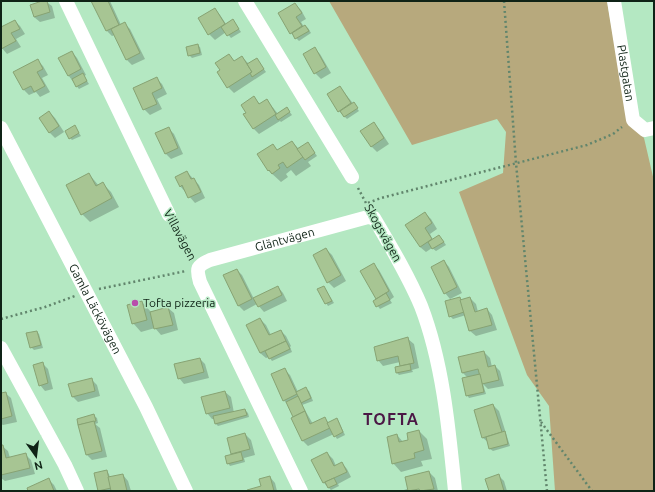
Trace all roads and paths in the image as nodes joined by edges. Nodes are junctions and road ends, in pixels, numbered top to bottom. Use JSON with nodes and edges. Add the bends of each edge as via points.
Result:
{"nodes":[{"id":1,"x":66,"y":1,"type":"edge"},
{"id":2,"x":245,"y":1,"type":"edge"},
{"id":3,"x":504,"y":1,"type":"edge"},
{"id":4,"x":614,"y":1,"type":"edge"},
{"id":5,"x":633,"y":120,"type":"junction"},
{"id":6,"x":1,"y":128,"type":"edge"},
{"id":7,"x":654,"y":128,"type":"edge"},
{"id":8,"x":516,"y":162,"type":"junction"},
{"id":9,"x":352,"y":177,"type":"joint"},
{"id":10,"x":366,"y":204,"type":"junction"},
{"id":11,"x":169,"y":214,"type":"joint"},
{"id":12,"x":374,"y":218,"type":"junction"},
{"id":13,"x":198,"y":268,"type":"junction"},
{"id":14,"x":1,"y":348,"type":"edge"},
{"id":15,"x":540,"y":421,"type":"junction"},
{"id":16,"x":77,"y":491,"type":"edge"},
{"id":17,"x":186,"y":491,"type":"edge"},
{"id":18,"x":301,"y":491,"type":"edge"},
{"id":19,"x":455,"y":491,"type":"edge"},
{"id":20,"x":547,"y":491,"type":"edge"},
{"id":21,"x":592,"y":491,"type":"edge"}],
"edges":[{"from":1,"to":11,"type":"street","name":"Villavägen"},
{"from":2,"to":9,"type":"street"},
{"from":3,"to":8,"type":"path"},
{"from":4,"to":5,"type":"street","name":"Plastgatan"},
{"from":5,"to":7,"type":"street","via":[[645,130]]},
{"from":5,"to":8,"type":"path","via":[[613,134],[587,145]]},
{"from":6,"to":17,"type":"street","name":"Gamla Läckövägen","via":[[146,407]]},
{"from":8,"to":10,"type":"path"},
{"from":8,"to":15,"type":"path"},
{"from":9,"to":10,"type":"path","name":"Skogsvägen"},
{"from":10,"to":12,"type":"path","name":"Skogsvägen"},
{"from":11,"to":13,"type":"path","name":"Villavägen"},
{"from":12,"to":13,"type":"street","name":"Gläntvägen","via":[[368,217],[210,260]]},
{"from":12,"to":19,"type":"street","name":"Skogsvägen","via":[[407,276],[428,326],[442,388]]},
{"from":13,"to":18,"type":"street","name":"Villavägen","via":[[200,282]]},
{"from":14,"to":16,"type":"street"},
{"from":15,"to":20,"type":"path"},
{"from":15,"to":21,"type":"path"}]}
